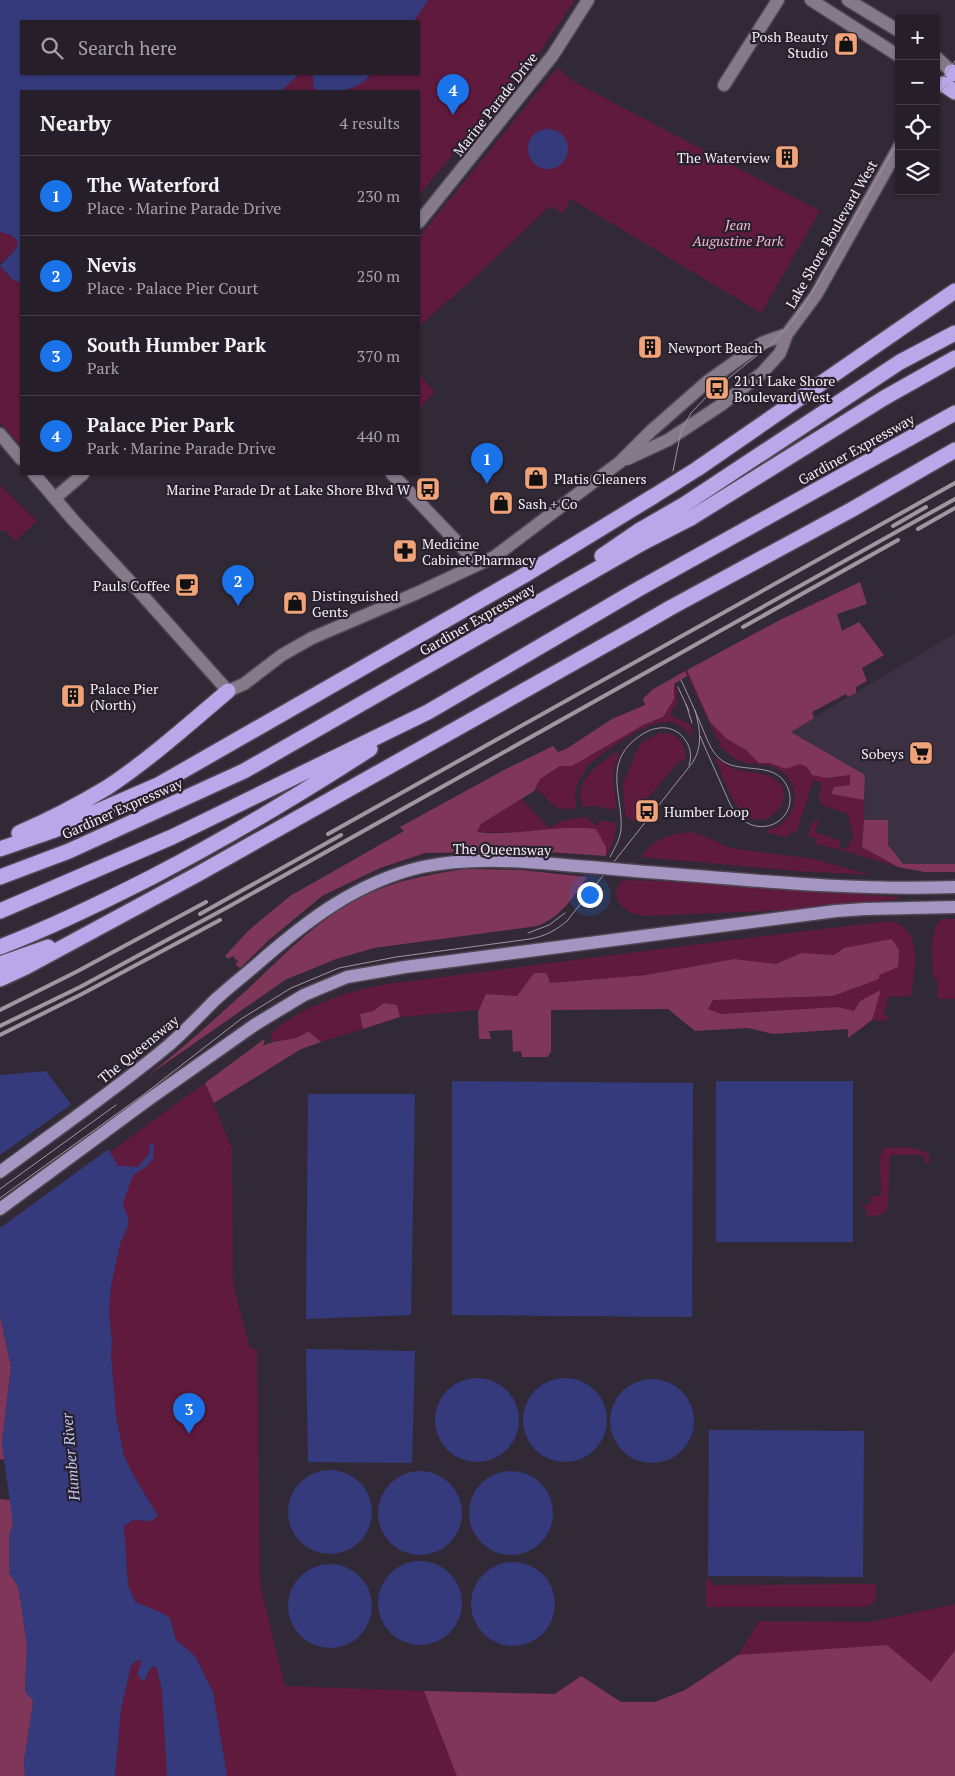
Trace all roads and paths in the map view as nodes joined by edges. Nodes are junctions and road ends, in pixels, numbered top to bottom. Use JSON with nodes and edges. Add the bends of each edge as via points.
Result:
{"nodes":[{"id":1,"x":588,"y":0,"type":"edge"},
{"id":2,"x":778,"y":0,"type":"edge"},
{"id":3,"x":811,"y":0,"type":"edge"},
{"id":4,"x":848,"y":0,"type":"edge"},
{"id":5,"x":895,"y":29,"type":"edge"},
{"id":6,"x":895,"y":53,"type":"edge"},
{"id":7,"x":937,"y":60,"type":"edge"},
{"id":8,"x":947,"y":80,"type":"edge"},
{"id":9,"x":724,"y":85,"type":"dead end"},
{"id":10,"x":897,"y":150,"type":"edge"},
{"id":11,"x":420,"y":221,"type":"edge"},
{"id":12,"x":955,"y":291,"type":"edge"},
{"id":13,"x":955,"y":333,"type":"edge"},
{"id":14,"x":787,"y":334,"type":"junction"},
{"id":15,"x":955,"y":358,"type":"edge"},
{"id":16,"x":955,"y":413,"type":"edge"},
{"id":17,"x":0,"y":434,"type":"edge"},
{"id":18,"x":955,"y":450,"type":"edge"},
{"id":19,"x":20,"y":458,"type":"edge"},
{"id":20,"x":620,"y":462,"type":"junction"},
{"id":21,"x":35,"y":475,"type":"edge"},
{"id":22,"x":82,"y":475,"type":"edge"},
{"id":23,"x":393,"y":475,"type":"edge"},
{"id":24,"x":55,"y":498,"type":"junction"},
{"id":25,"x":688,"y":511,"type":"junction"},
{"id":26,"x":478,"y":564,"type":"junction"},
{"id":27,"x":228,"y":691,"type":"junction"},
{"id":28,"x":428,"y":712,"type":"junction"},
{"id":29,"x":0,"y":841,"type":"edge"},
{"id":30,"x":0,"y":849,"type":"edge"},
{"id":31,"x":0,"y":877,"type":"edge"},
{"id":32,"x":955,"y":887,"type":"edge"},
{"id":33,"x":955,"y":907,"type":"edge"},
{"id":34,"x":0,"y":911,"type":"edge"},
{"id":35,"x":3,"y":946,"type":"edge"},
{"id":36,"x":22,"y":962,"type":"junction"},
{"id":37,"x":0,"y":964,"type":"edge"},
{"id":38,"x":0,"y":978,"type":"edge"},
{"id":39,"x":0,"y":1172,"type":"edge"},
{"id":40,"x":0,"y":1209,"type":"edge"}],
"edges":[{"from":1,"to":11,"type":"main road","name":"Marine Parade Drive","via":[[553,55]]},
{"from":2,"to":9,"type":"main road"},
{"from":3,"to":6,"type":"main road"},
{"from":4,"to":5,"type":"main road"},
{"from":7,"to":8,"type":"main road"},
{"from":10,"to":14,"type":"main road","name":"Lake Shore Boulevard West","via":[[816,295]]},
{"from":12,"to":30,"type":"highway","bridge":true,"via":[[697,469],[522,576],[158,786],[52,831]]},
{"from":13,"to":25,"type":"highway","via":[[900,362]]},
{"from":14,"to":20,"type":"main road","name":"Lake Shore Boulevard West","via":[[762,343],[708,381],[651,430]]},
{"from":14,"to":20,"type":"main road","name":"Lake Shore Boulevard West","via":[[780,353],[746,387],[668,440]]},
{"from":15,"to":25,"type":"highway","name":"Gardiner Expressway"},
{"from":16,"to":28,"type":"highway","name":"Gardiner Expressway","bridge":true,"via":[[635,591]]},
{"from":17,"to":19,"type":"main road"},
{"from":18,"to":36,"type":"highway","bridge":true,"via":[[222,860],[85,934]]},
{"from":20,"to":26,"type":"main road","name":"Lake Shore Boulevard West","via":[[501,552]]},
{"from":21,"to":24,"type":"main road"},
{"from":22,"to":24,"type":"main road"},
{"from":23,"to":26,"type":"main road"},
{"from":24,"to":27,"type":"main road"},
{"from":25,"to":31,"type":"highway","name":"Gardiner Expressway","bridge":true,"via":[[642,536],[529,608],[244,770],[69,851]]},
{"from":26,"to":27,"type":"main road","name":"Lake Shore Boulevard West","via":[[312,638],[282,655],[244,684]]},
{"from":27,"to":29,"type":"highway","via":[[107,787],[40,824]]},
{"from":28,"to":34,"type":"highway","name":"Gardiner Expressway","via":[[172,837]]},
{"from":28,"to":35,"type":"highway","via":[[295,798],[200,852],[99,904]]},
{"from":32,"to":39,"type":"main road","name":"The Queensway","bridge":true,"via":[[848,887],[591,867],[463,861],[382,879],[324,909],[280,943],[129,1077]]},
{"from":33,"to":40,"type":"main road","via":[[836,911],[347,977],[304,995],[256,1024]]},
{"from":36,"to":37,"type":"highway"},
{"from":36,"to":38,"type":"highway"}]}
